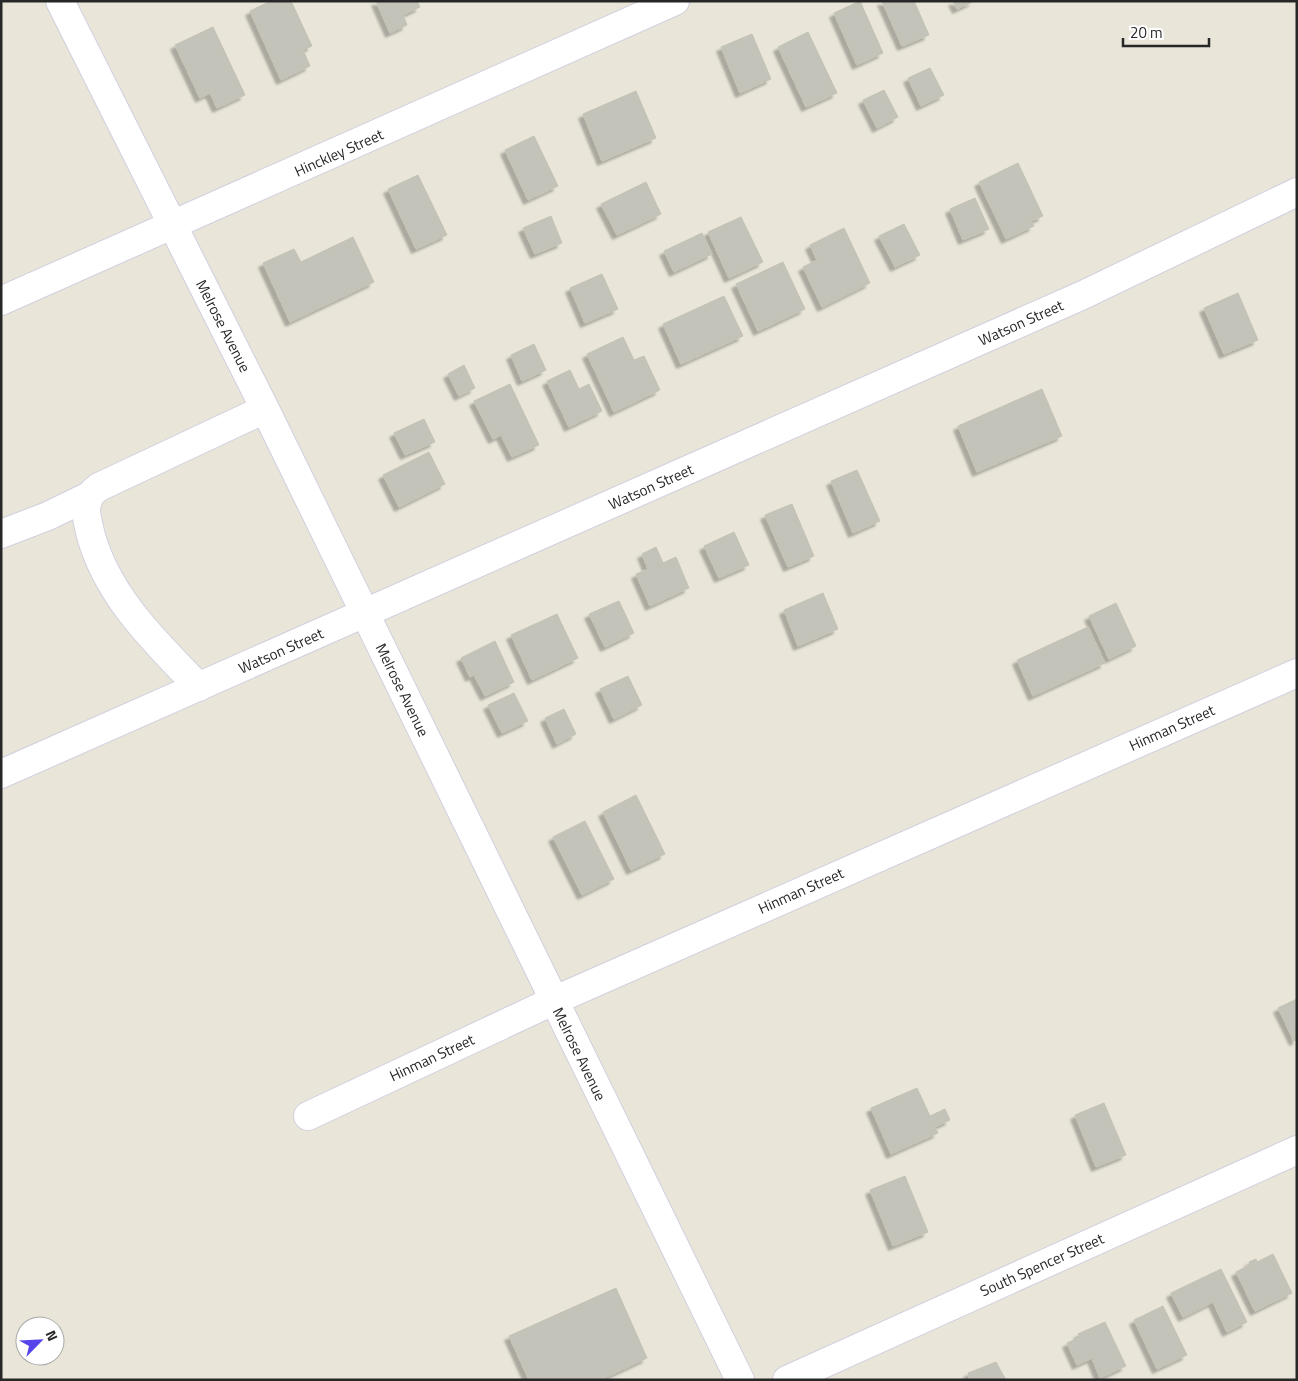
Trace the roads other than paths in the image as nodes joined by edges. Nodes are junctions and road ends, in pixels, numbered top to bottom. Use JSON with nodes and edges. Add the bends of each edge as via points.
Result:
{"nodes":[{"id":1,"x":60,"y":1,"type":"edge"},
{"id":2,"x":675,"y":1,"type":"edge"},
{"id":3,"x":1297,"y":192,"type":"edge"},
{"id":4,"x":173,"y":226,"type":"junction"},
{"id":5,"x":1,"y":301,"type":"edge"},
{"id":6,"x":265,"y":409,"type":"junction"},
{"id":7,"x":89,"y":496,"type":"junction"},
{"id":8,"x":1,"y":534,"type":"edge"},
{"id":9,"x":365,"y":614,"type":"junction"},
{"id":10,"x":1297,"y":673,"type":"edge"},
{"id":11,"x":199,"y":687,"type":"junction"},
{"id":12,"x":1,"y":774,"type":"edge"},
{"id":13,"x":553,"y":1001,"type":"junction"},
{"id":14,"x":308,"y":1116,"type":"dead end"},
{"id":15,"x":1297,"y":1150,"type":"edge"},
{"id":16,"x":740,"y":1380,"type":"edge"},
{"id":17,"x":787,"y":1380,"type":"edge"}],
"edges":[{"from":1,"to":4,"type":"street","name":"Melrose Avenue"},
{"from":2,"to":4,"type":"street","name":"Hinckley Street"},
{"from":3,"to":9,"type":"street","name":"Watson Street","via":[[1083,295]]},
{"from":4,"to":5,"type":"street","name":"Hinckley Street"},
{"from":4,"to":6,"type":"street","name":"Melrose Avenue"},
{"from":6,"to":7,"type":"street","via":[[99,487]]},
{"from":6,"to":9,"type":"street","name":"Melrose Avenue"},
{"from":7,"to":8,"type":"street"},
{"from":7,"to":11,"type":"street","via":[[85,510],[95,550],[116,592],[149,636]]},
{"from":9,"to":11,"type":"street","name":"Watson Street"},
{"from":9,"to":13,"type":"street","name":"Melrose Avenue"},
{"from":10,"to":13,"type":"street","name":"Hinman Street"},
{"from":11,"to":12,"type":"street","name":"Watson Street"},
{"from":13,"to":14,"type":"street","name":"Hinman Street"},
{"from":13,"to":16,"type":"street","name":"Melrose Avenue"},
{"from":15,"to":17,"type":"street","name":"South Spencer Street"}]}
